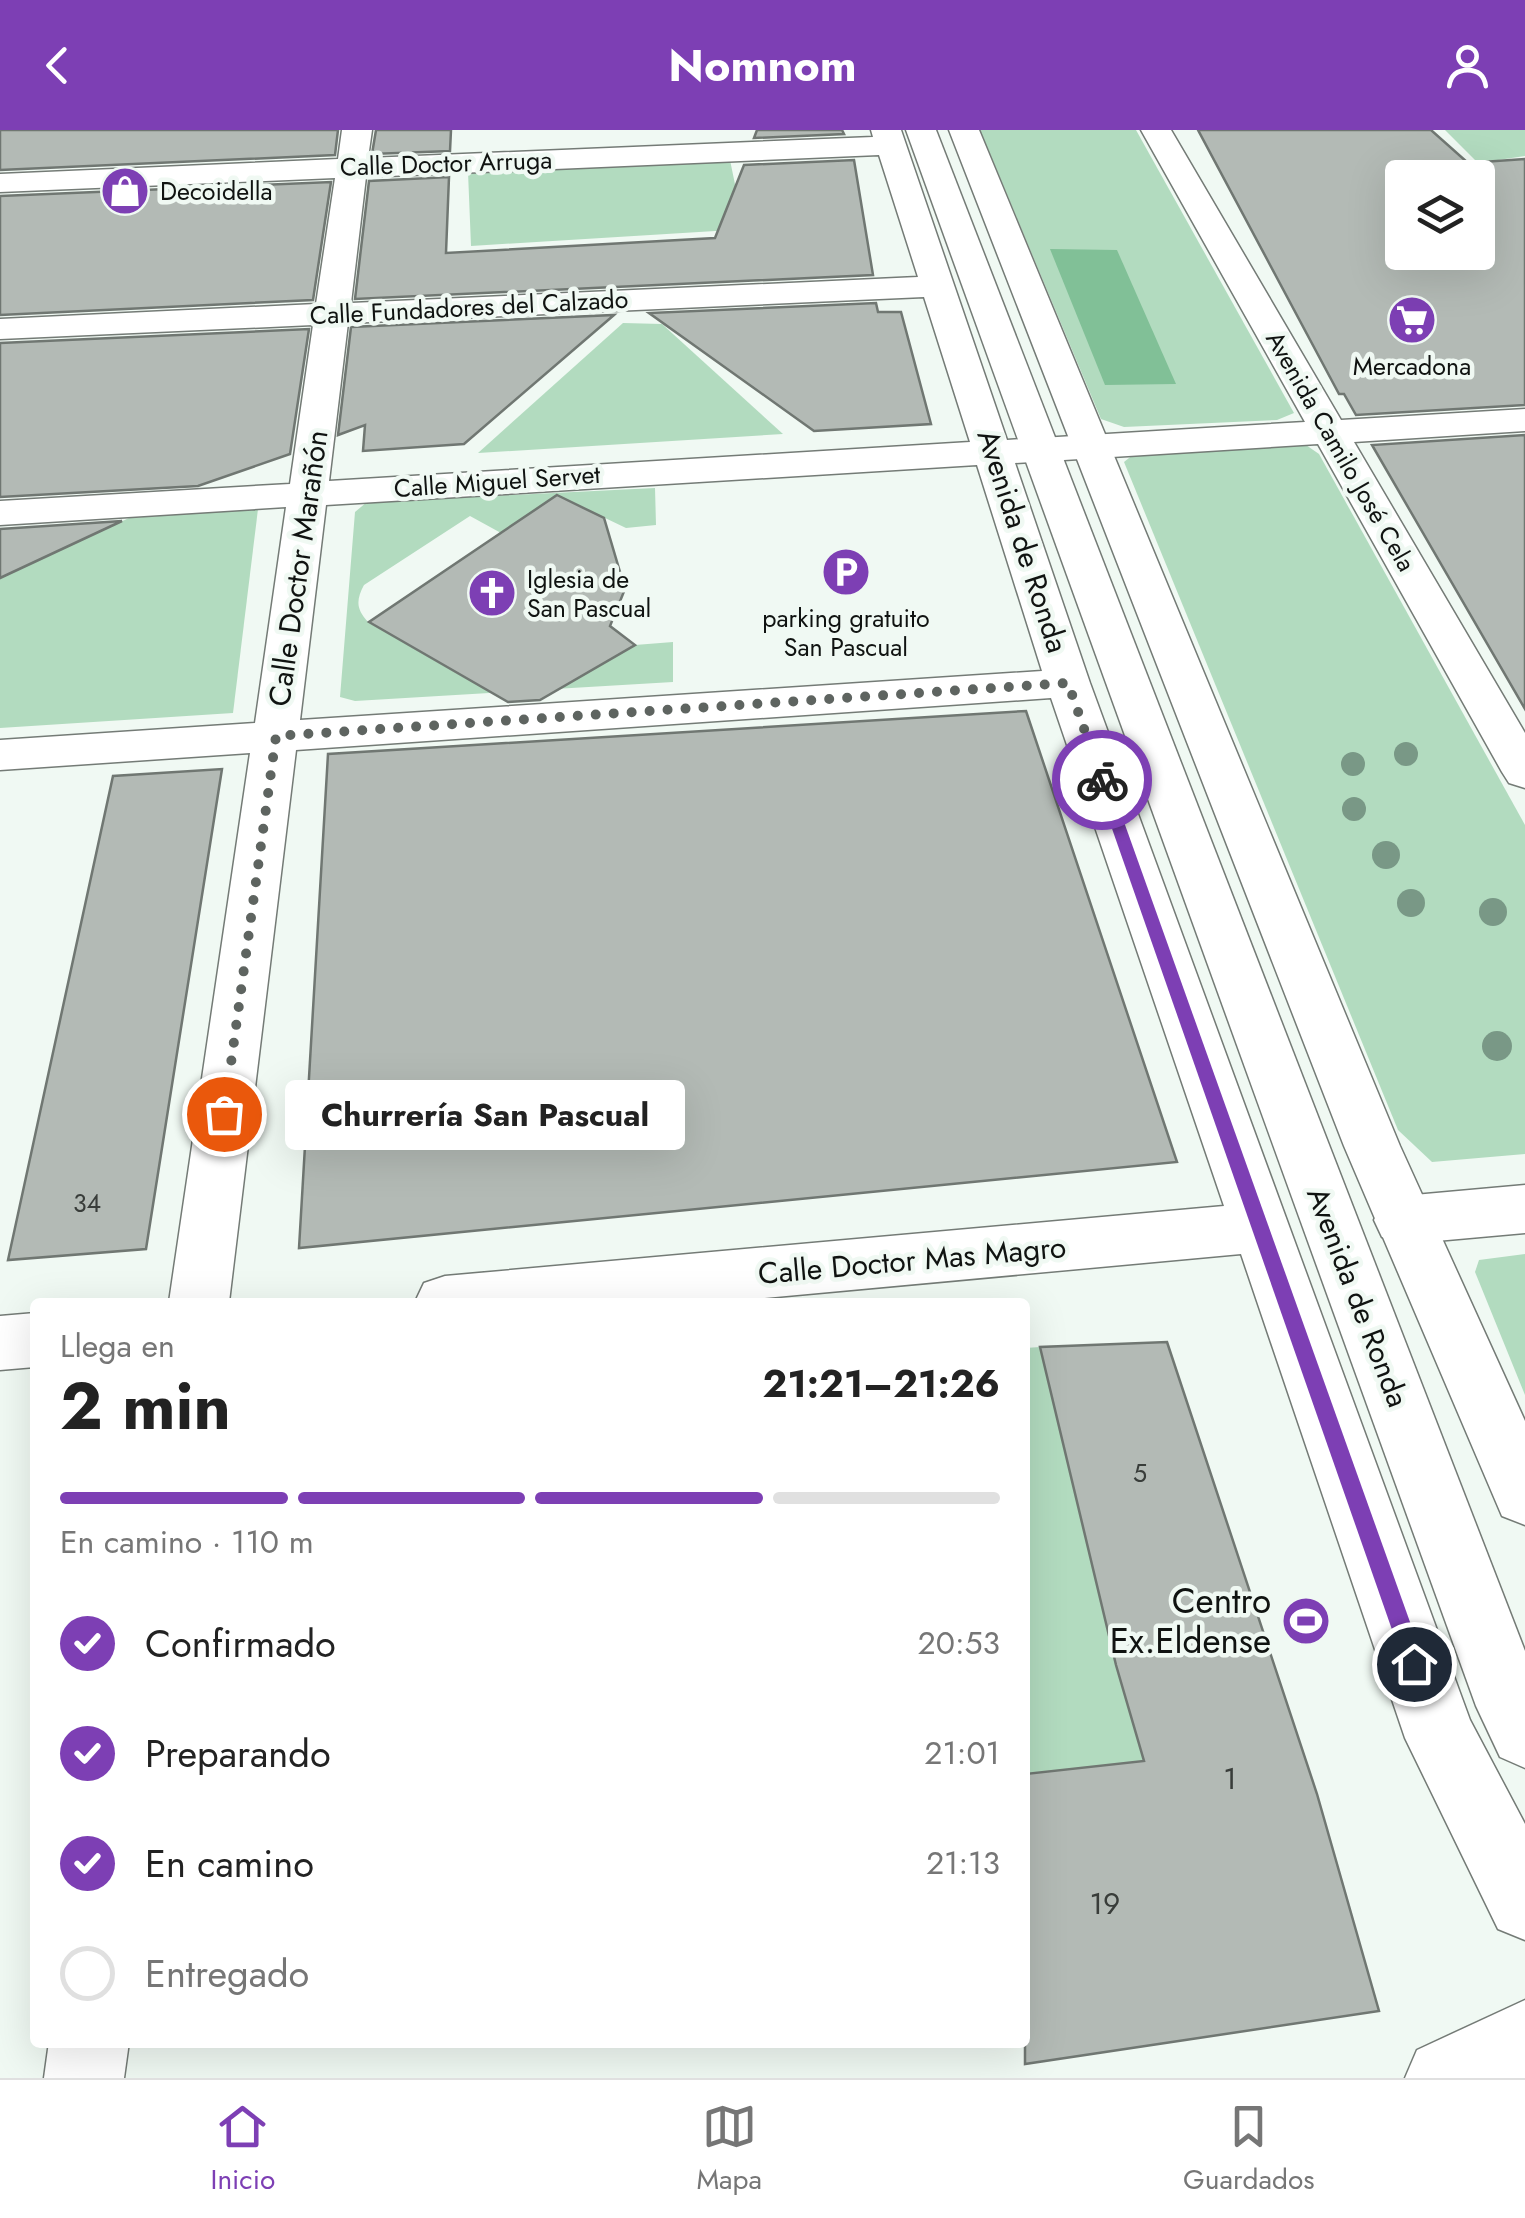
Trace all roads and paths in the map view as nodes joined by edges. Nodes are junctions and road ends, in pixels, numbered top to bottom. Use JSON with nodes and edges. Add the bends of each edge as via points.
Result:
{"nodes":[{"id":1,"x":964,"y":130,"type":"edge"},
{"id":2,"x":1156,"y":130,"type":"edge"},
{"id":3,"x":899,"y":135,"type":"edge"},
{"id":4,"x":354,"y":148,"type":"edge"},
{"id":5,"x":0,"y":183,"type":"edge"},
{"id":6,"x":939,"y":286,"type":"junction"},
{"id":7,"x":333,"y":312,"type":"junction"},
{"id":8,"x":0,"y":328,"type":"edge"},
{"id":9,"x":1525,"y":420,"type":"edge"},
{"id":10,"x":1330,"y":431,"type":"junction"},
{"id":11,"x":1092,"y":444,"type":"junction"},
{"id":12,"x":1018,"y":448,"type":"junction"},
{"id":13,"x":308,"y":493,"type":"junction"},
{"id":14,"x":0,"y":513,"type":"edge"},
{"id":15,"x":1068,"y":683,"type":"junction"},
{"id":16,"x":276,"y":736,"type":"junction"},
{"id":17,"x":0,"y":755,"type":"edge"},
{"id":18,"x":1525,"y":772,"type":"edge"},
{"id":19,"x":1525,"y":1208,"type":"edge"},
{"id":20,"x":1403,"y":1220,"type":"junction"},
{"id":21,"x":1258,"y":1228,"type":"junction"},
{"id":22,"x":200,"y":1298,"type":"edge"},
{"id":23,"x":490,"y":1298,"type":"edge"},
{"id":24,"x":30,"y":1341,"type":"edge"},
{"id":25,"x":0,"y":1344,"type":"edge"},
{"id":26,"x":1525,"y":1494,"type":"edge"},
{"id":27,"x":1525,"y":1732,"type":"edge"},
{"id":28,"x":1525,"y":1902,"type":"edge"},
{"id":29,"x":1525,"y":2040,"type":"edge"},
{"id":30,"x":88,"y":2048,"type":"edge"},
{"id":31,"x":84,"y":2078,"type":"edge"},
{"id":32,"x":1445,"y":2078,"type":"edge"}],
"edges":[{"from":1,"to":11,"type":"street"},
{"from":2,"to":10,"type":"street","name":"Avenida Camilo José Cela"},
{"from":3,"to":4,"type":"street","name":"Calle Doctor Arruga"},
{"from":3,"to":6,"type":"street","name":"Avenida de Ronda"},
{"from":3,"to":12,"type":"street","name":"Avenida de Ronda"},
{"from":4,"to":5,"type":"street","name":"Calle Doctor Arruga"},
{"from":4,"to":7,"type":"street","name":"Calle Doctor Marañón"},
{"from":6,"to":7,"type":"street","name":"Calle Fundadores del Calzado"},
{"from":6,"to":12,"type":"street","name":"Avenida de Ronda"},
{"from":7,"to":8,"type":"street","name":"Calle Fundadores del Calzado"},
{"from":7,"to":13,"type":"street","name":"Calle Doctor Marañón"},
{"from":9,"to":10,"type":"street","name":"Calle Miguel Servet"},
{"from":10,"to":11,"type":"street","name":"Calle Miguel Servet"},
{"from":10,"to":18,"type":"street","name":"Avenida Camilo José Cela"},
{"from":11,"to":12,"type":"street","name":"Calle Miguel Servet"},
{"from":11,"to":20,"type":"street"},
{"from":12,"to":13,"type":"street","name":"Calle Miguel Servet"},
{"from":12,"to":15,"type":"street","name":"Avenida de Ronda"},
{"from":12,"to":27,"type":"street","name":"Avenida de Ronda"},
{"from":13,"to":14,"type":"street","name":"Calle Miguel Servet"},
{"from":13,"to":16,"type":"street","name":"Calle Doctor Marañón"},
{"from":15,"to":16,"type":"street"},
{"from":15,"to":21,"type":"street","name":"Avenida de Ronda"},
{"from":16,"to":17,"type":"street"},
{"from":16,"to":22,"type":"street","name":"Calle Doctor Marañón"},
{"from":19,"to":20,"type":"street"},
{"from":20,"to":26,"type":"street"},
{"from":21,"to":23,"type":"street","name":"Calle Doctor Mas Magro"},
{"from":21,"to":28,"type":"street","name":"Avenida de Ronda","via":[[1441,1738]]},
{"from":24,"to":25,"type":"street"},
{"from":29,"to":32,"type":"street"},
{"from":30,"to":31,"type":"street"}]}
